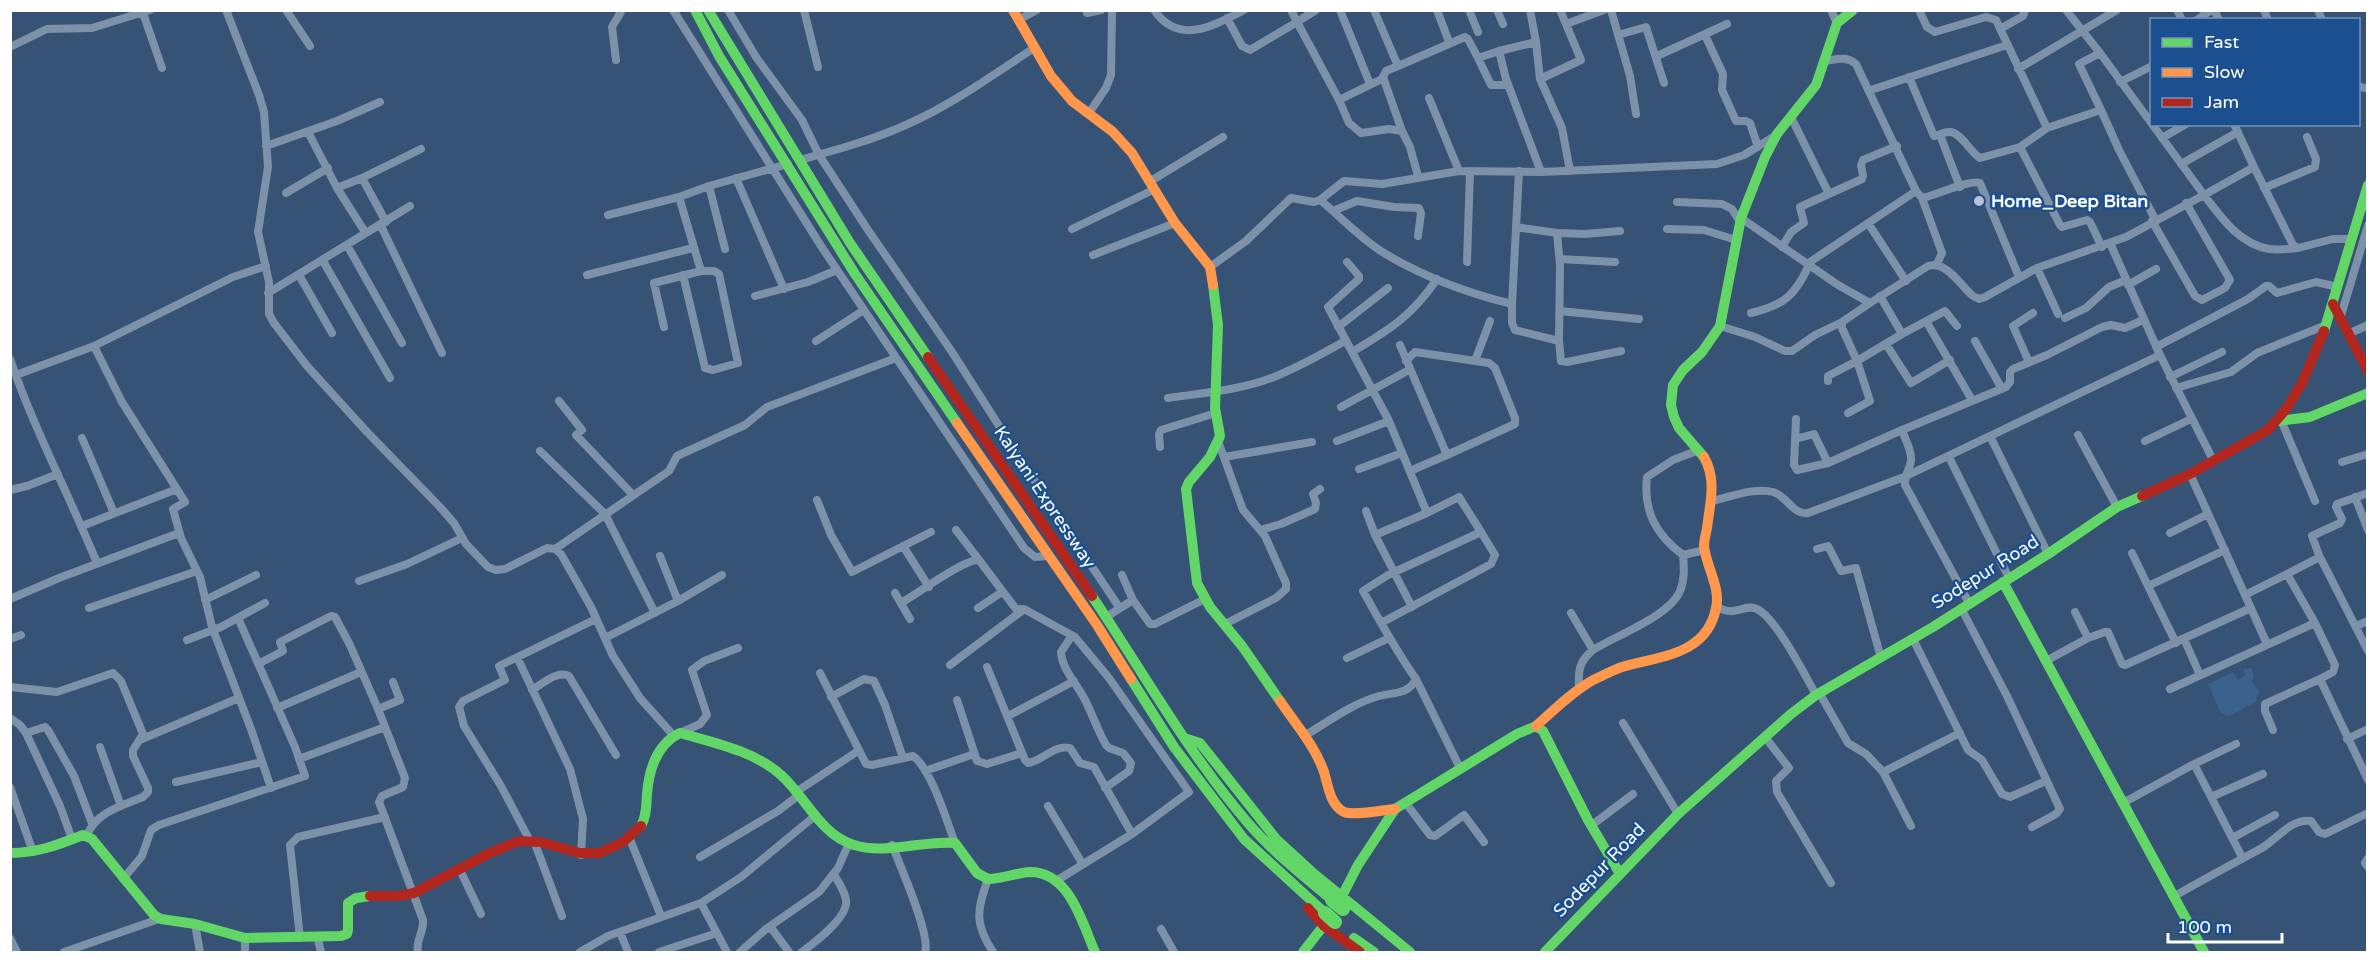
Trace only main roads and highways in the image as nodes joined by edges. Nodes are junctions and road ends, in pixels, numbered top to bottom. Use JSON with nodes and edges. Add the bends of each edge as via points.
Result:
{"nodes":[{"id":1,"x":695,"y":10,"type":"edge"},
{"id":2,"x":708,"y":10,"type":"edge"},
{"id":3,"x":1853,"y":10,"type":"edge"},
{"id":4,"x":1015,"y":15,"type":"edge"},
{"id":5,"x":1834,"y":17,"type":"edge"},
{"id":6,"x":798,"y":161,"type":"junction"},
{"id":7,"x":2367,"y":185,"type":"edge"},
{"id":8,"x":2364,"y":227,"type":"edge"},
{"id":9,"x":2333,"y":304,"type":"junction"},
{"id":10,"x":2367,"y":371,"type":"edge"},
{"id":11,"x":2367,"y":393,"type":"edge"},
{"id":12,"x":2280,"y":420,"type":"junction"},
{"id":13,"x":2006,"y":580,"type":"junction"},
{"id":14,"x":1536,"y":726,"type":"junction"},
{"id":15,"x":1179,"y":743,"type":"junction"},
{"id":16,"x":1400,"y":806,"type":"junction"},
{"id":17,"x":10,"y":853,"type":"edge"},
{"id":18,"x":1620,"y":874,"type":"junction"},
{"id":19,"x":1339,"y":902,"type":"junction"},
{"id":20,"x":1328,"y":920,"type":"junction"},
{"id":21,"x":1095,"y":952,"type":"edge"},
{"id":22,"x":1302,"y":952,"type":"edge"},
{"id":23,"x":1360,"y":952,"type":"edge"},
{"id":24,"x":1374,"y":952,"type":"edge"},
{"id":25,"x":1399,"y":952,"type":"edge"},
{"id":26,"x":1410,"y":952,"type":"edge"},
{"id":27,"x":1545,"y":952,"type":"edge"},
{"id":28,"x":2204,"y":952,"type":"edge"}],
"edges":[{"from":1,"to":6,"type":"main road","name":"Kalyani Expressway","via":[[719,56]]},
{"from":2,"to":6,"type":"main road","name":"Kalyani Expressway"},
{"from":3,"to":5,"type":"main road"},
{"from":4,"to":16,"type":"main road","via":[[1051,76],[1072,101],[1113,132],[1132,153],[1175,223],[1210,267],[1218,325],[1216,413],[1220,436],[1186,489],[1194,573],[1205,599],[1304,736],[1323,769],[1337,807],[1353,813]]},
{"from":5,"to":14,"type":"main road","via":[[1826,61],[1816,85],[1777,134],[1740,220],[1720,326],[1677,377],[1671,393],[1679,428],[1710,468],[1713,485],[1705,550],[1717,607],[1710,626],[1700,640],[1682,652],[1620,668],[1579,689]]},
{"from":6,"to":15,"type":"main road","name":"Kalyani Expressway","via":[[1106,617]]},
{"from":6,"to":15,"type":"main road","name":"Kalyani Expressway","via":[[896,336]]},
{"from":7,"to":8,"type":"main road","name":"Sodepur Road"},
{"from":8,"to":9,"type":"main road","name":"Sodepur Road","via":[[2352,239]]},
{"from":9,"to":10,"type":"main road"},
{"from":9,"to":12,"type":"main road","name":"Sodepur Road","via":[[2307,375]]},
{"from":11,"to":12,"type":"main road","via":[[2310,417]]},
{"from":12,"to":13,"type":"main road","name":"Sodepur Road","via":[[2190,474],[2117,507]]},
{"from":13,"to":18,"type":"main road","name":"Sodepur Road","via":[[1791,714],[1678,814]]},
{"from":13,"to":28,"type":"main road"},
{"from":14,"to":16,"type":"main road"},
{"from":14,"to":18,"type":"main road","via":[[1543,731]]},
{"from":15,"to":19,"type":"main road","via":[[1248,823],[1294,868]]},
{"from":15,"to":20,"type":"main road","via":[[1244,839]]},
{"from":16,"to":19,"type":"main road","via":[[1358,865]]},
{"from":17,"to":21,"type":"main road","via":[[54,847],[89,829],[92,839],[123,879],[159,919],[245,938],[347,934],[351,899],[403,897],[511,842],[532,840],[581,855],[607,851],[638,831],[646,817],[653,762],[676,734],[746,753],[781,775],[830,831],[854,845],[955,843],[981,877],[1042,873],[1066,891]]},
{"from":18,"to":27,"type":"main road","name":"Sodepur Road"},
{"from":19,"to":20,"type":"main road"},
{"from":19,"to":25,"type":"main road"},
{"from":19,"to":26,"type":"main road"},
{"from":20,"to":22,"type":"main road"},
{"from":20,"to":23,"type":"main road"},
{"from":20,"to":24,"type":"main road"}]}
